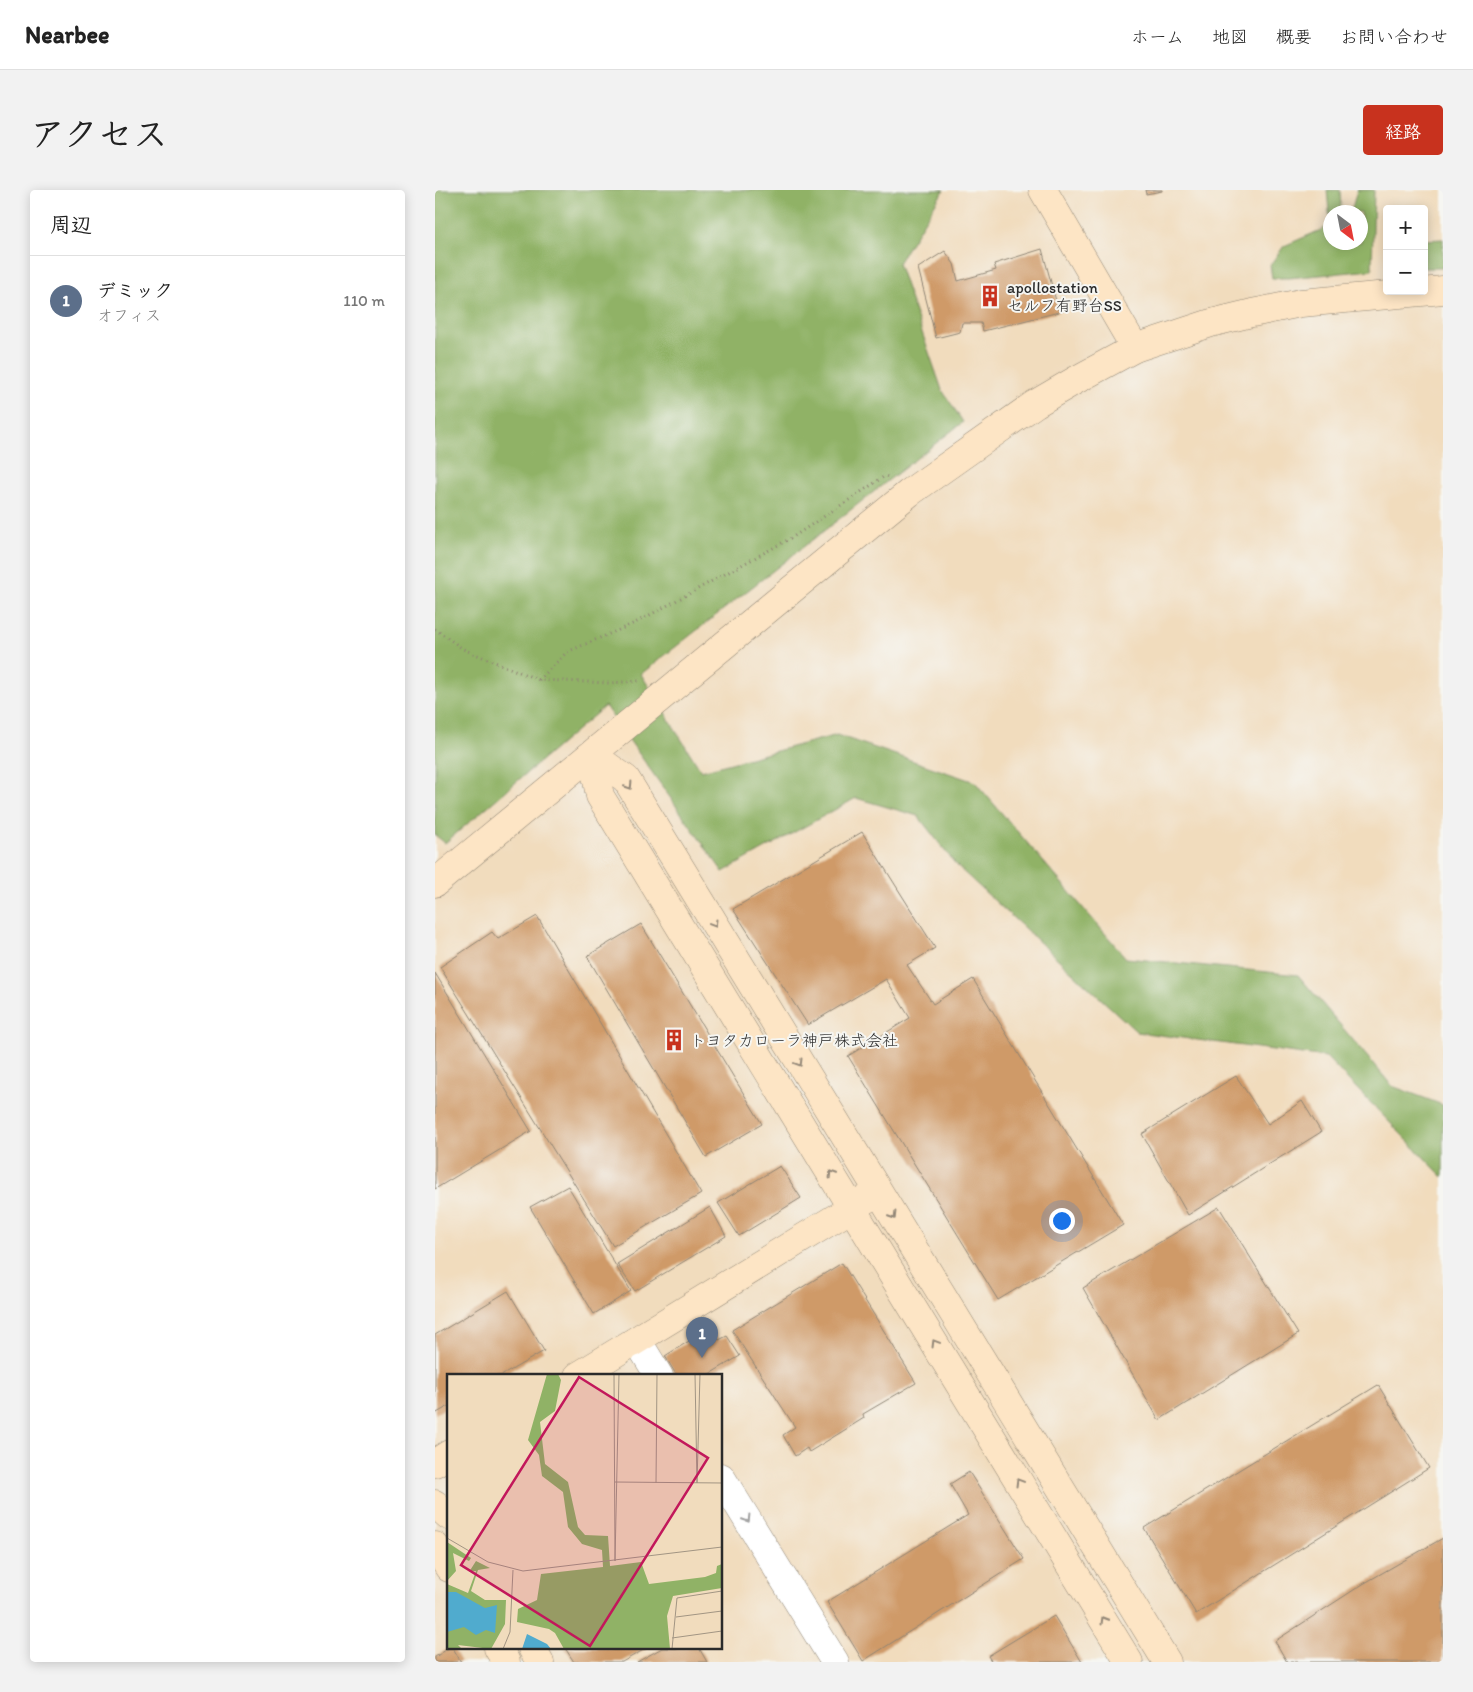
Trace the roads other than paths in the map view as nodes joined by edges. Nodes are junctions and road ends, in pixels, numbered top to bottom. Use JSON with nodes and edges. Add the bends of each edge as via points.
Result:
{"nodes":[{"id":1,"x":1043,"y":190,"type":"edge"},
{"id":2,"x":1443,"y":290,"type":"edge"},
{"id":3,"x":1135,"y":348,"type":"junction"},
{"id":4,"x":592,"y":755,"type":"junction"},
{"id":5,"x":435,"y":884,"type":"edge"},
{"id":6,"x":878,"y":1192,"type":"junction"},
{"id":7,"x":852,"y":1208,"type":"junction"},
{"id":8,"x":637,"y":1340,"type":"junction"},
{"id":9,"x":581,"y":1374,"type":"edge"},
{"id":10,"x":658,"y":1374,"type":"edge"},
{"id":11,"x":447,"y":1455,"type":"edge"},
{"id":12,"x":435,"y":1463,"type":"edge"},
{"id":13,"x":723,"y":1480,"type":"edge"},
{"id":14,"x":435,"y":1504,"type":"edge"},
{"id":15,"x":447,"y":1514,"type":"edge"},
{"id":16,"x":435,"y":1546,"type":"edge"},
{"id":17,"x":447,"y":1565,"type":"edge"},
{"id":18,"x":499,"y":1650,"type":"edge"},
{"id":19,"x":533,"y":1650,"type":"edge"},
{"id":20,"x":506,"y":1662,"type":"edge"},
{"id":21,"x":540,"y":1662,"type":"edge"},
{"id":22,"x":835,"y":1662,"type":"edge"},
{"id":23,"x":1129,"y":1662,"type":"edge"},
{"id":24,"x":1167,"y":1662,"type":"edge"}],
"edges":[{"from":1,"to":3,"type":"street"},
{"from":2,"to":3,"type":"street","via":[[1301,303],[1211,323]]},
{"from":3,"to":4,"type":"street","via":[[1035,404],[912,491]]},
{"from":4,"to":5,"type":"street"},
{"from":4,"to":6,"type":"street","one_way":true,"via":[[625,779]]},
{"from":7,"to":4,"type":"street","one_way":true,"via":[[601,796]]},
{"from":6,"to":7,"type":"street"},
{"from":6,"to":24,"type":"street","one_way":true},
{"from":7,"to":8,"type":"street"},
{"from":23,"to":7,"type":"street","one_way":true},
{"from":8,"to":9,"type":"street"},
{"from":8,"to":10,"type":"street"},
{"from":11,"to":12,"type":"street"},
{"from":13,"to":22,"type":"street","one_way":true},
{"from":14,"to":15,"type":"street"},
{"from":16,"to":17,"type":"street"},
{"from":18,"to":20,"type":"street"},
{"from":19,"to":21,"type":"street"}]}
